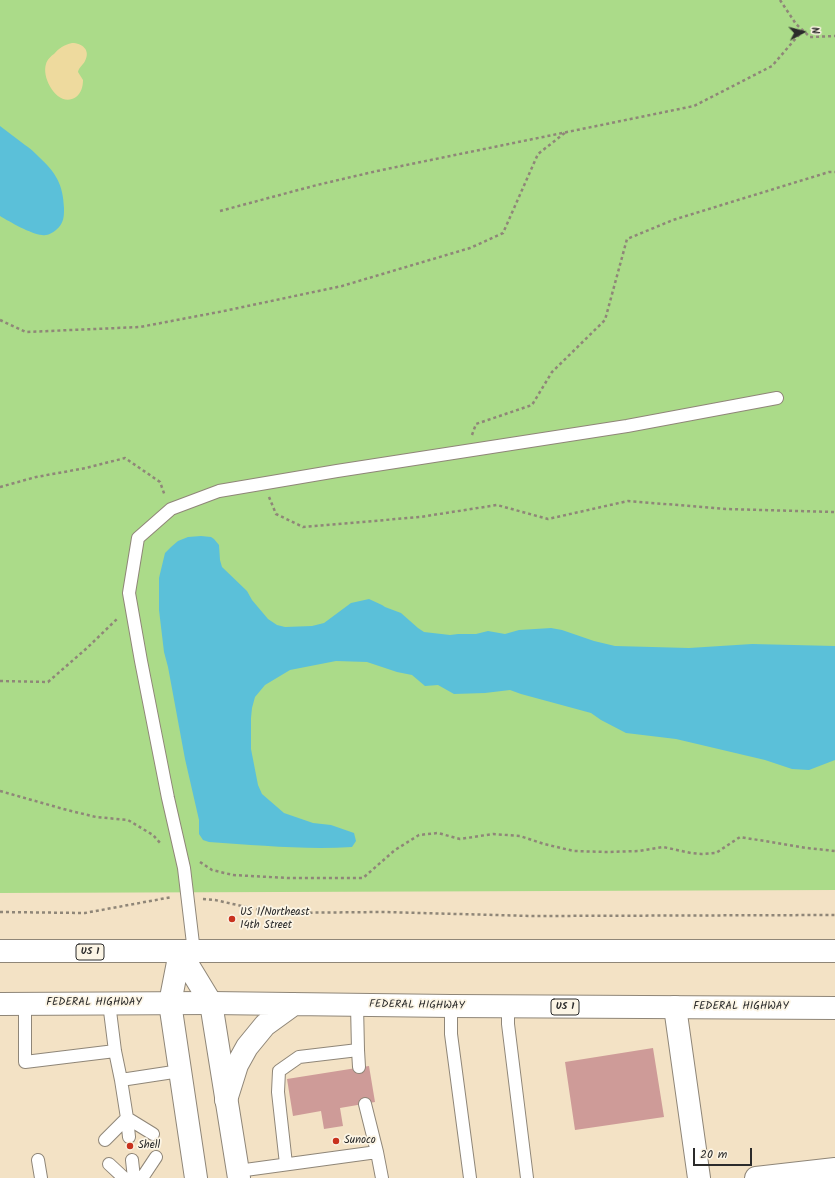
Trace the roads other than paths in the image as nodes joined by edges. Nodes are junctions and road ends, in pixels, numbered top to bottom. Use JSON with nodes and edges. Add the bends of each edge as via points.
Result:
{"nodes":[{"id":1,"x":777,"y":398,"type":"dead end"},
{"id":2,"x":835,"y":951,"type":"edge"},
{"id":3,"x":0,"y":952,"type":"edge"},
{"id":4,"x":187,"y":952,"type":"junction"},
{"id":5,"x":109,"y":1003,"type":"junction"},
{"id":6,"x":170,"y":1003,"type":"junction"},
{"id":7,"x":211,"y":1003,"type":"junction"},
{"id":8,"x":0,"y":1004,"type":"edge"},
{"id":9,"x":25,"y":1004,"type":"junction"},
{"id":10,"x":294,"y":1004,"type":"junction"},
{"id":11,"x":357,"y":1005,"type":"junction"},
{"id":12,"x":451,"y":1006,"type":"junction"},
{"id":13,"x":508,"y":1006,"type":"junction"},
{"id":14,"x":675,"y":1007,"type":"junction"},
{"id":15,"x":835,"y":1008,"type":"edge"},
{"id":16,"x":358,"y":1050,"type":"junction"},
{"id":17,"x":115,"y":1051,"type":"junction"},
{"id":18,"x":359,"y":1067,"type":"dead end"},
{"id":19,"x":180,"y":1071,"type":"junction"},
{"id":20,"x":121,"y":1080,"type":"junction"},
{"id":21,"x":226,"y":1100,"type":"junction"},
{"id":22,"x":364,"y":1104,"type":"dead end"},
{"id":23,"x":126,"y":1118,"type":"junction"},
{"id":24,"x":153,"y":1134,"type":"dead end"},
{"id":25,"x":129,"y":1137,"type":"dead end"},
{"id":26,"x":105,"y":1140,"type":"dead end"},
{"id":27,"x":377,"y":1152,"type":"junction"},
{"id":28,"x":156,"y":1157,"type":"dead end"},
{"id":29,"x":38,"y":1160,"type":"dead end"},
{"id":30,"x":132,"y":1160,"type":"dead end"},
{"id":31,"x":109,"y":1164,"type":"dead end"},
{"id":32,"x":286,"y":1164,"type":"junction"},
{"id":33,"x":835,"y":1169,"type":"edge"},
{"id":34,"x":238,"y":1175,"type":"edge"},
{"id":35,"x":41,"y":1178,"type":"edge"},
{"id":36,"x":124,"y":1178,"type":"edge"},
{"id":37,"x":134,"y":1178,"type":"edge"},
{"id":38,"x":142,"y":1178,"type":"edge"},
{"id":39,"x":196,"y":1178,"type":"edge"},
{"id":40,"x":382,"y":1178,"type":"edge"},
{"id":41,"x":470,"y":1178,"type":"edge"},
{"id":42,"x":526,"y":1178,"type":"edge"},
{"id":43,"x":699,"y":1178,"type":"edge"},
{"id":44,"x":756,"y":1178,"type":"edge"}],
"edges":[{"from":1,"to":4,"type":"lane","via":[[627,426],[219,491],[171,509],[138,538],[129,593],[142,669],[184,868],[188,898]]},
{"from":2,"to":4,"type":"main road","number":"US 1"},
{"from":3,"to":4,"type":"main road","number":"US 1"},
{"from":4,"to":6,"type":"main road"},
{"from":4,"to":7,"type":"main road"},
{"from":5,"to":6,"type":"main road","name":"FEDERAL HIGHWAY","number":"US 1"},
{"from":5,"to":9,"type":"main road","name":"FEDERAL HIGHWAY","number":"US 1"},
{"from":5,"to":17,"type":"lane"},
{"from":6,"to":7,"type":"main road","name":"FEDERAL HIGHWAY","number":"US 1"},
{"from":6,"to":19,"type":"main road"},
{"from":7,"to":10,"type":"main road","name":"FEDERAL HIGHWAY","number":"US 1"},
{"from":7,"to":21,"type":"main road"},
{"from":8,"to":9,"type":"main road","name":"FEDERAL HIGHWAY","number":"US 1"},
{"from":9,"to":17,"type":"lane","via":[[25,1062]]},
{"from":10,"to":11,"type":"main road","name":"FEDERAL HIGHWAY","number":"US 1"},
{"from":10,"to":21,"type":"main road","via":[[265,1025],[247,1047],[237,1065]]},
{"from":11,"to":12,"type":"main road","name":"FEDERAL HIGHWAY","number":"US 1"},
{"from":11,"to":16,"type":"lane"},
{"from":12,"to":13,"type":"main road","name":"FEDERAL HIGHWAY","number":"US 1"},
{"from":12,"to":41,"type":"lane","via":[[451,1034]]},
{"from":13,"to":14,"type":"main road","name":"FEDERAL HIGHWAY","number":"US 1"},
{"from":13,"to":42,"type":"lane"},
{"from":14,"to":15,"type":"main road","name":"FEDERAL HIGHWAY","number":"US 1"},
{"from":14,"to":43,"type":"main road"},
{"from":16,"to":18,"type":"lane"},
{"from":16,"to":32,"type":"lane","via":[[299,1057],[279,1071],[278,1092]]},
{"from":17,"to":20,"type":"lane"},
{"from":19,"to":20,"type":"lane"},
{"from":19,"to":39,"type":"main road"},
{"from":20,"to":23,"type":"lane"},
{"from":21,"to":34,"type":"main road"},
{"from":22,"to":27,"type":"lane"},
{"from":23,"to":24,"type":"lane"},
{"from":23,"to":25,"type":"lane"},
{"from":23,"to":26,"type":"lane"},
{"from":27,"to":32,"type":"lane"},
{"from":27,"to":40,"type":"lane"},
{"from":28,"to":38,"type":"lane"},
{"from":29,"to":35,"type":"lane"},
{"from":30,"to":37,"type":"lane"},
{"from":31,"to":36,"type":"lane"},
{"from":32,"to":34,"type":"lane"},
{"from":33,"to":44,"type":"main road"}]}
